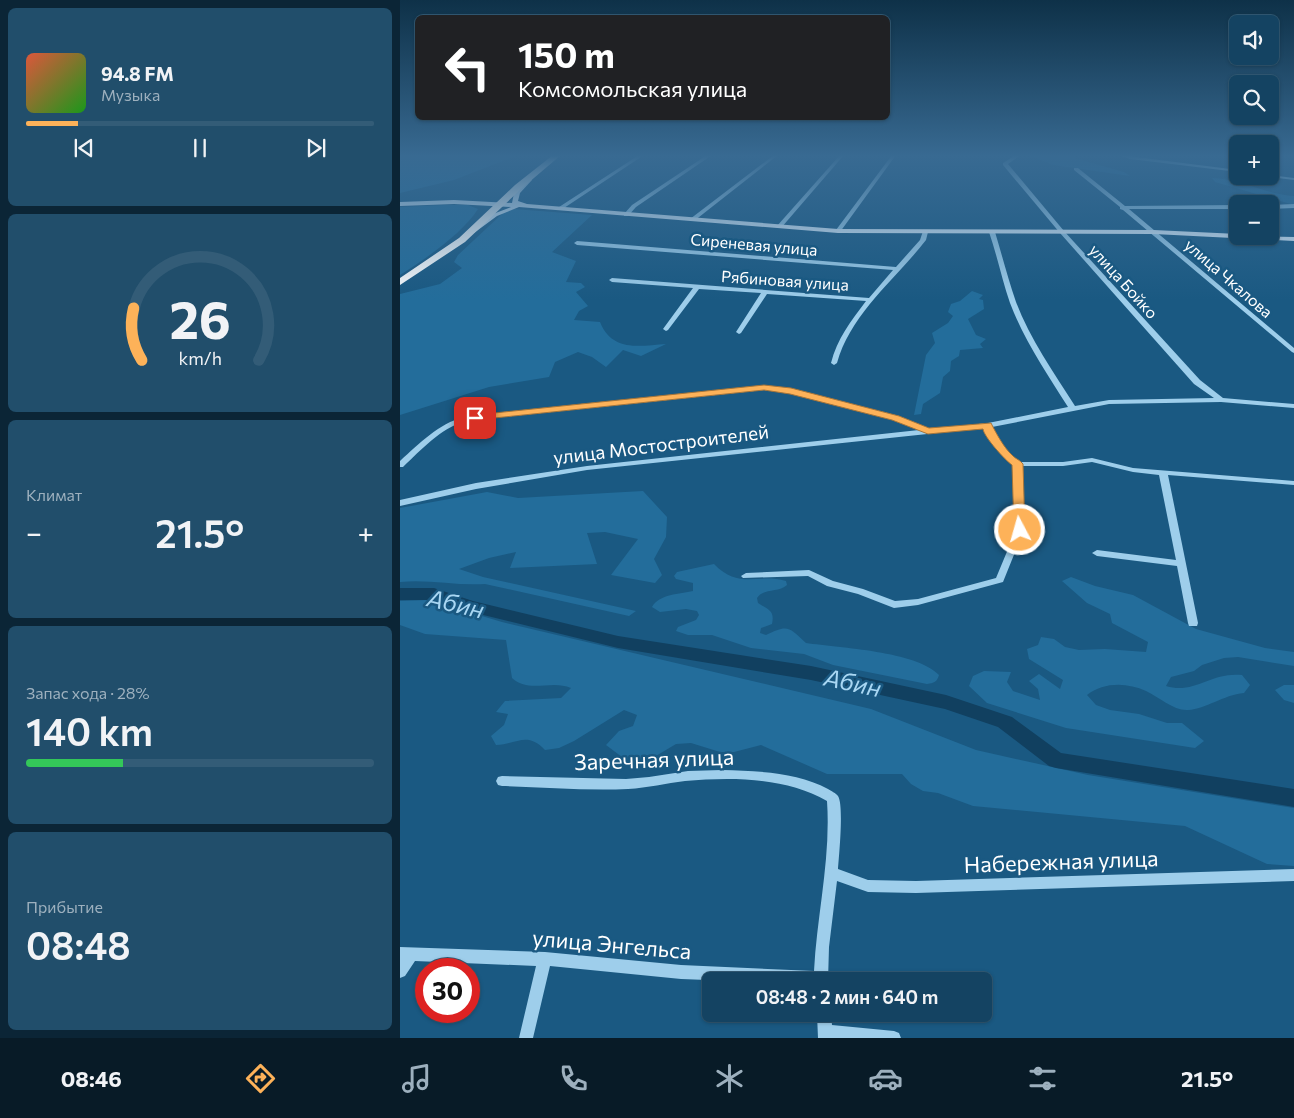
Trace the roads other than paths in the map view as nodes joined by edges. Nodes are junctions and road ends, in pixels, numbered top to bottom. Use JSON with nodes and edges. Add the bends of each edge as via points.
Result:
{"nodes":[{"id":1,"x":415,"y":203,"type":"edge"},
{"id":2,"x":473,"y":203,"type":"edge"},
{"id":3,"x":488,"y":203,"type":"edge"},
{"id":4,"x":520,"y":203,"type":"edge"},
{"id":5,"x":568,"y":203,"type":"edge"},
{"id":6,"x":638,"y":203,"type":"edge"},
{"id":7,"x":713,"y":203,"type":"edge"},
{"id":8,"x":800,"y":203,"type":"edge"},
{"id":9,"x":858,"y":203,"type":"edge"},
{"id":10,"x":1038,"y":203,"type":"edge"},
{"id":11,"x":1117,"y":203,"type":"edge"},
{"id":12,"x":400,"y":204,"type":"edge"},
{"id":13,"x":501,"y":204,"type":"junction"},
{"id":14,"x":1279,"y":206,"type":"edge"},
{"id":15,"x":1294,"y":206,"type":"edge"},
{"id":16,"x":1229,"y":207,"type":"edge"},
{"id":17,"x":536,"y":208,"type":"junction"},
{"id":18,"x":1122,"y":208,"type":"junction"},
{"id":19,"x":559,"y":209,"type":"junction"},
{"id":20,"x":626,"y":215,"type":"junction"},
{"id":21,"x":692,"y":220,"type":"junction"},
{"id":22,"x":779,"y":228,"type":"junction"},
{"id":23,"x":838,"y":231,"type":"junction"},
{"id":24,"x":925,"y":232,"type":"junction"},
{"id":25,"x":992,"y":232,"type":"junction"},
{"id":26,"x":1062,"y":232,"type":"junction"},
{"id":27,"x":1154,"y":232,"type":"junction"},
{"id":28,"x":1229,"y":236,"type":"edge"},
{"id":29,"x":1279,"y":238,"type":"edge"},
{"id":30,"x":1294,"y":239,"type":"edge"},
{"id":31,"x":462,"y":240,"type":"junction"},
{"id":32,"x":577,"y":243,"type":"dead end"},
{"id":33,"x":899,"y":269,"type":"junction"},
{"id":34,"x":612,"y":280,"type":"dead end"},
{"id":35,"x":400,"y":282,"type":"edge"},
{"id":36,"x":697,"y":287,"type":"junction"},
{"id":37,"x":765,"y":292,"type":"junction"},
{"id":38,"x":872,"y":300,"type":"junction"},
{"id":39,"x":666,"y":329,"type":"dead end"},
{"id":40,"x":739,"y":332,"type":"dead end"},
{"id":41,"x":1294,"y":351,"type":"edge"},
{"id":42,"x":834,"y":363,"type":"dead end"},
{"id":43,"x":1221,"y":400,"type":"junction"},
{"id":44,"x":1294,"y":406,"type":"edge"},
{"id":45,"x":1073,"y":409,"type":"junction"},
{"id":46,"x":988,"y":425,"type":"junction"},
{"id":47,"x":928,"y":431,"type":"junction"},
{"id":48,"x":1017,"y":464,"type":"junction"},
{"id":49,"x":400,"y":465,"type":"edge"},
{"id":50,"x":1164,"y":472,"type":"junction"},
{"id":51,"x":1294,"y":483,"type":"edge"},
{"id":52,"x":400,"y":503,"type":"edge"},
{"id":53,"x":1097,"y":553,"type":"dead end"},
{"id":54,"x":1182,"y":564,"type":"junction"},
{"id":55,"x":746,"y":576,"type":"dead end"},
{"id":56,"x":1193,"y":624,"type":"dead end"},
{"id":57,"x":502,"y":782,"type":"dead end"},
{"id":58,"x":832,"y":873,"type":"junction"},
{"id":59,"x":1294,"y":875,"type":"edge"},
{"id":60,"x":406,"y":954,"type":"edge"},
{"id":61,"x":545,"y":959,"type":"junction"},
{"id":62,"x":400,"y":970,"type":"edge"},
{"id":63,"x":821,"y":972,"type":"edge"},
{"id":64,"x":702,"y":973,"type":"edge"},
{"id":65,"x":825,"y":1022,"type":"edge"},
{"id":66,"x":826,"y":1035,"type":"edge"},
{"id":67,"x":526,"y":1038,"type":"edge"},
{"id":68,"x":894,"y":1038,"type":"edge"}],
"edges":[{"from":1,"to":12,"type":"main road"},
{"from":2,"to":31,"type":"main road","via":[[488,206],[490,210]]},
{"from":3,"to":13,"type":"main road"},
{"from":4,"to":17,"type":"main road"},
{"from":5,"to":19,"type":"street"},
{"from":6,"to":20,"type":"street"},
{"from":7,"to":21,"type":"street"},
{"from":8,"to":22,"type":"street"},
{"from":9,"to":23,"type":"street"},
{"from":10,"to":26,"type":"street","name":"улица Бойко"},
{"from":11,"to":18,"type":"street","name":"улица Чкалова"},
{"from":13,"to":17,"type":"main road"},
{"from":13,"to":31,"type":"highway"},
{"from":14,"to":15,"type":"street"},
{"from":16,"to":18,"type":"street"},
{"from":17,"to":19,"type":"main road"},
{"from":17,"to":31,"type":"main road","via":[[508,209]]},
{"from":18,"to":27,"type":"street","name":"улица Чкалова"},
{"from":19,"to":20,"type":"main road"},
{"from":20,"to":21,"type":"main road"},
{"from":21,"to":22,"type":"main road"},
{"from":22,"to":23,"type":"main road"},
{"from":23,"to":24,"type":"main road"},
{"from":24,"to":25,"type":"main road"},
{"from":24,"to":33,"type":"street","via":[[923,240]]},
{"from":25,"to":26,"type":"main road"},
{"from":25,"to":45,"type":"street","via":[[1017,310]]},
{"from":26,"to":27,"type":"main road"},
{"from":26,"to":43,"type":"street","name":"улица Бойко","via":[[1197,382]]},
{"from":27,"to":28,"type":"main road"},
{"from":27,"to":41,"type":"street","name":"улица Чкалова"},
{"from":29,"to":30,"type":"main road"},
{"from":31,"to":35,"type":"highway"},
{"from":32,"to":33,"type":"street","name":"Сиреневая улица"},
{"from":33,"to":38,"type":"street"},
{"from":34,"to":36,"type":"street","name":"Рябиновая улица"},
{"from":36,"to":37,"type":"street","name":"Рябиновая улица"},
{"from":36,"to":39,"type":"street","name":"Рябиновая улица"},
{"from":37,"to":38,"type":"street","name":"Рябиновая улица"},
{"from":37,"to":40,"type":"street"},
{"from":38,"to":42,"type":"street","via":[[846,332]]},
{"from":43,"to":44,"type":"street","name":"улица Мостостроителей"},
{"from":43,"to":45,"type":"street","name":"улица Мостостроителей","via":[[1133,400]]},
{"from":45,"to":46,"type":"street","name":"улица Мостостроителей"},
{"from":46,"to":47,"type":"street","name":"улица Мостостроителей"},
{"from":46,"to":48,"type":"street","via":[[989,434]]},
{"from":47,"to":49,"type":"street","via":[[896,418],[791,391],[764,388],[454,421]]},
{"from":47,"to":52,"type":"street","name":"улица Мостостроителей","via":[[587,468],[476,486]]},
{"from":48,"to":50,"type":"street","via":[[1092,460],[1133,470]]},
{"from":48,"to":55,"type":"street","via":[[1020,530],[1000,580],[918,602],[894,604],[830,584],[809,573]]},
{"from":50,"to":51,"type":"street"},
{"from":50,"to":54,"type":"street"},
{"from":53,"to":54,"type":"street"},
{"from":54,"to":56,"type":"street"},
{"from":57,"to":58,"type":"street","name":"Заречная улица","via":[[644,783],[720,773],[805,784],[833,798]]},
{"from":58,"to":59,"type":"street","name":"Набережная улица","via":[[868,886],[916,887]]},
{"from":58,"to":63,"type":"street","via":[[825,903]]},
{"from":60,"to":61,"type":"street","name":"улица Энгельса"},
{"from":60,"to":62,"type":"street"},
{"from":61,"to":64,"type":"street","name":"улица Энгельса"},
{"from":61,"to":67,"type":"street"},
{"from":65,"to":66,"type":"street"},
{"from":66,"to":68,"type":"street"}]}
